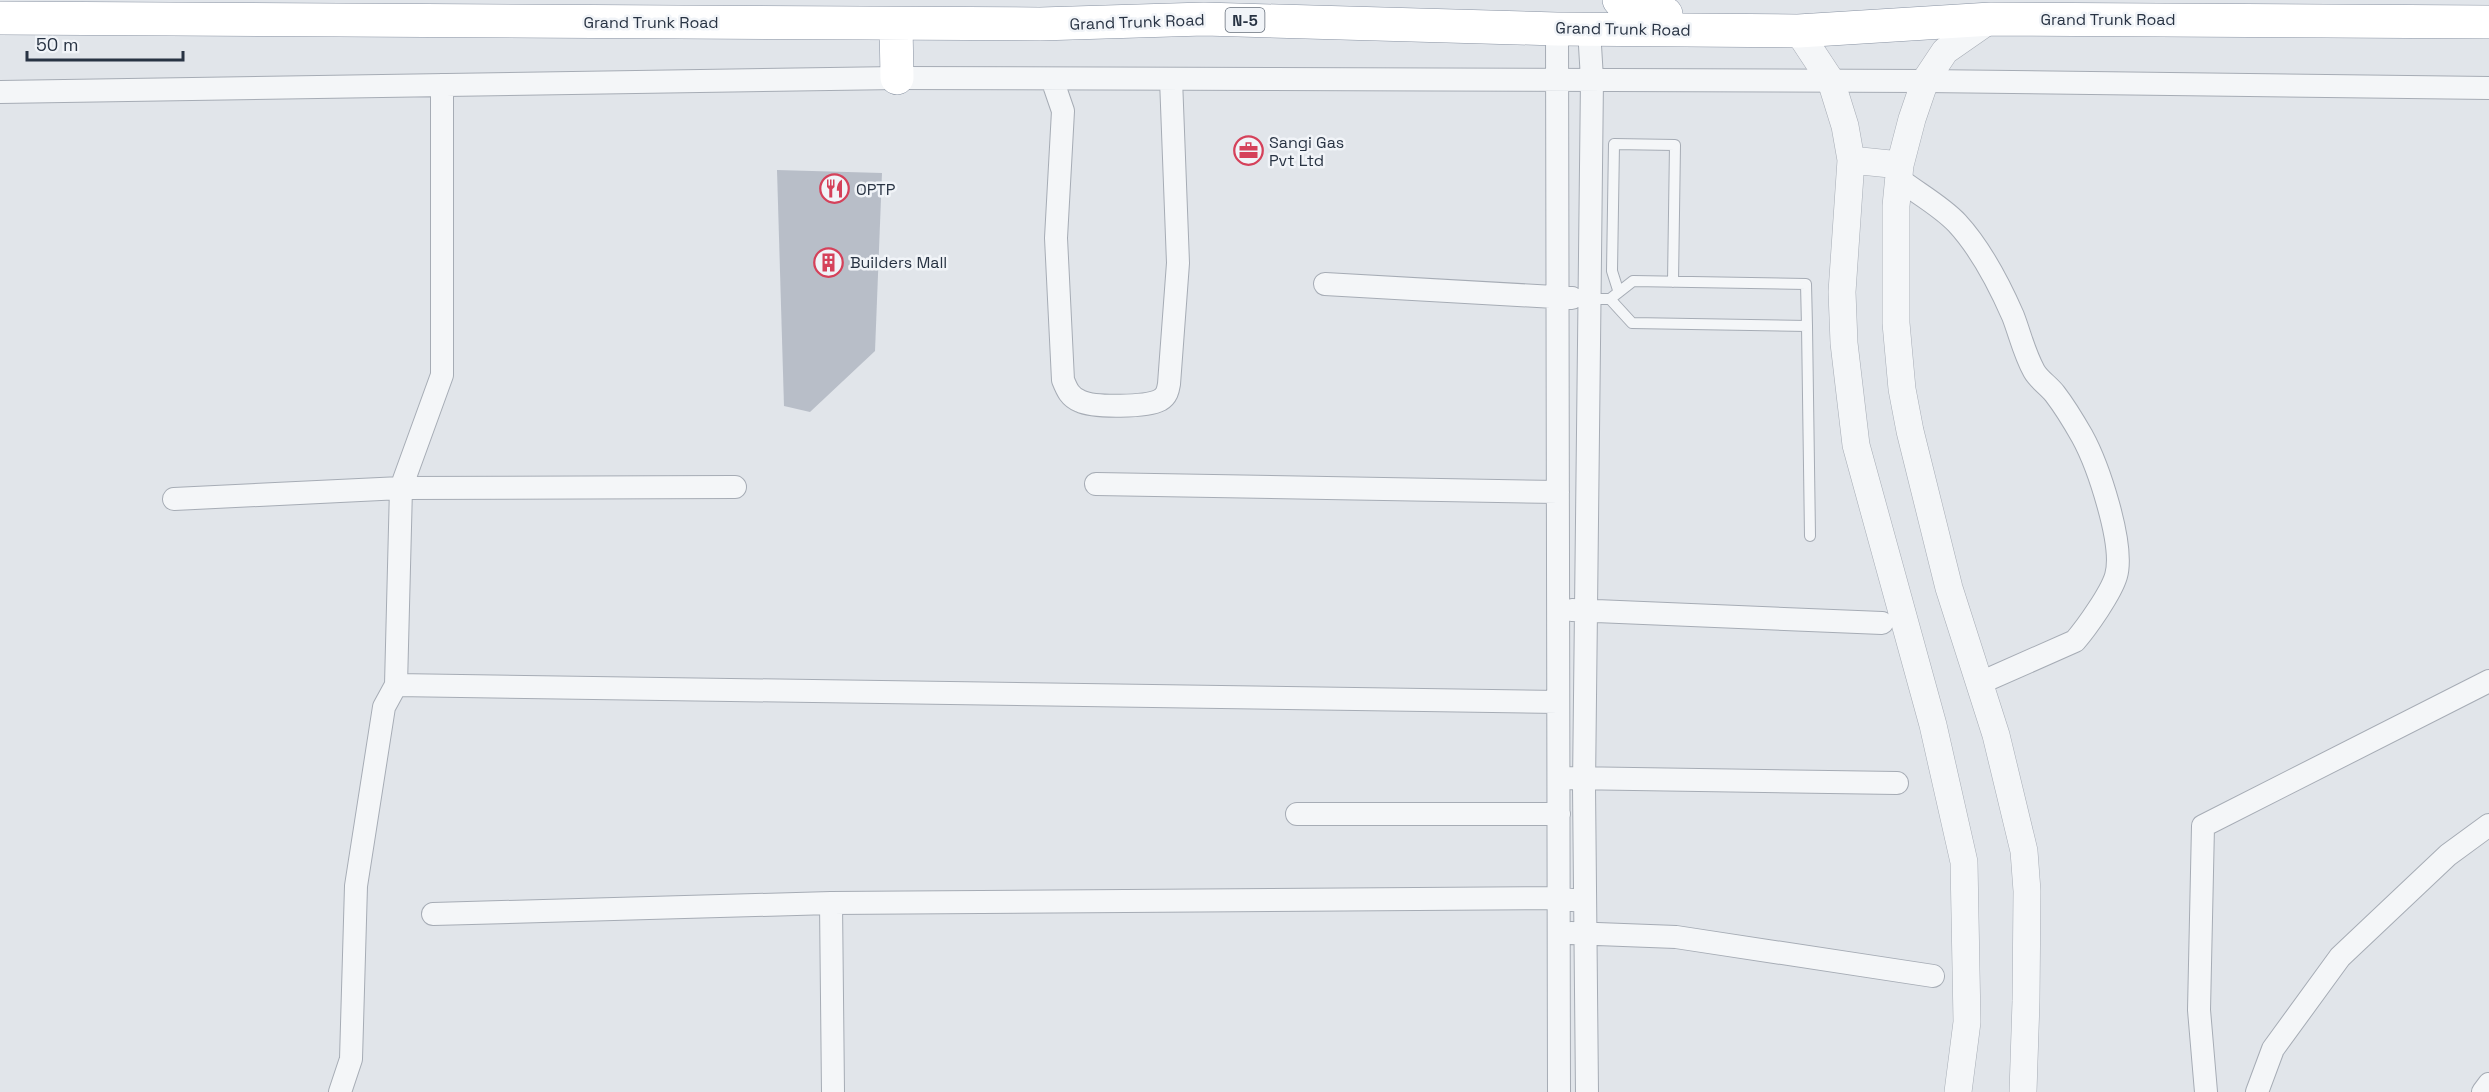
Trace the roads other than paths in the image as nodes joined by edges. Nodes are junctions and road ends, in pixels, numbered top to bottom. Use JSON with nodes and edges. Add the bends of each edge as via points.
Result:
{"nodes":[{"id":1,"x":1525,"y":0,"type":"edge"},
{"id":2,"x":1619,"y":0,"type":"edge"},
{"id":3,"x":0,"y":18,"type":"edge"},
{"id":4,"x":1204,"y":19,"type":"junction"},
{"id":5,"x":1991,"y":19,"type":"junction"},
{"id":6,"x":1925,"y":21,"type":"junction"},
{"id":7,"x":2489,"y":22,"type":"edge"},
{"id":8,"x":896,"y":24,"type":"junction"},
{"id":9,"x":1557,"y":29,"type":"junction"},
{"id":10,"x":1589,"y":29,"type":"junction"},
{"id":11,"x":1798,"y":31,"type":"junction"},
{"id":12,"x":897,"y":78,"type":"junction"},
{"id":13,"x":1052,"y":79,"type":"junction"},
{"id":14,"x":1171,"y":79,"type":"junction"},
{"id":15,"x":1557,"y":79,"type":"junction"},
{"id":16,"x":1592,"y":80,"type":"junction"},
{"id":17,"x":1831,"y":81,"type":"junction"},
{"id":18,"x":1925,"y":81,"type":"junction"},
{"id":19,"x":442,"y":85,"type":"junction"},
{"id":20,"x":2489,"y":88,"type":"edge"},
{"id":21,"x":0,"y":92,"type":"edge"},
{"id":22,"x":1851,"y":160,"type":"junction"},
{"id":23,"x":1899,"y":172,"type":"junction"},
{"id":24,"x":1673,"y":282,"type":"junction"},
{"id":25,"x":1324,"y":284,"type":"dead end"},
{"id":26,"x":1605,"y":296,"type":"junction"},
{"id":27,"x":1557,"y":297,"type":"junction"},
{"id":28,"x":1807,"y":326,"type":"junction"},
{"id":29,"x":1096,"y":484,"type":"dead end"},
{"id":30,"x":735,"y":487,"type":"dead end"},
{"id":31,"x":401,"y":488,"type":"junction"},
{"id":32,"x":1558,"y":492,"type":"junction"},
{"id":33,"x":174,"y":499,"type":"dead end"},
{"id":34,"x":1810,"y":536,"type":"dead end"},
{"id":35,"x":1558,"y":610,"type":"junction"},
{"id":36,"x":1586,"y":611,"type":"junction"},
{"id":37,"x":1882,"y":623,"type":"dead end"},
{"id":38,"x":2489,"y":681,"type":"edge"},
{"id":39,"x":1980,"y":683,"type":"junction"},
{"id":40,"x":396,"y":685,"type":"junction"},
{"id":41,"x":1558,"y":702,"type":"junction"},
{"id":42,"x":1559,"y":777,"type":"junction"},
{"id":43,"x":1584,"y":780,"type":"junction"},
{"id":44,"x":1897,"y":783,"type":"dead end"},
{"id":45,"x":1297,"y":814,"type":"dead end"},
{"id":46,"x":1559,"y":814,"type":"junction"},
{"id":47,"x":2489,"y":825,"type":"edge"},
{"id":48,"x":1560,"y":899,"type":"junction"},
{"id":49,"x":1585,"y":901,"type":"junction"},
{"id":50,"x":831,"y":903,"type":"junction"},
{"id":51,"x":433,"y":914,"type":"dead end"},
{"id":52,"x":1560,"y":932,"type":"junction"},
{"id":53,"x":1586,"y":935,"type":"junction"},
{"id":54,"x":1933,"y":976,"type":"dead end"},
{"id":55,"x":2489,"y":1083,"type":"edge"},
{"id":56,"x":340,"y":1092,"type":"edge"},
{"id":57,"x":833,"y":1092,"type":"edge"},
{"id":58,"x":1559,"y":1092,"type":"edge"},
{"id":59,"x":1587,"y":1092,"type":"edge"},
{"id":60,"x":1958,"y":1092,"type":"edge"},
{"id":61,"x":2022,"y":1092,"type":"edge"},
{"id":62,"x":2206,"y":1092,"type":"edge"},
{"id":63,"x":2257,"y":1092,"type":"edge"},
{"id":64,"x":2483,"y":1092,"type":"edge"}],
"edges":[{"from":1,"to":4,"type":"highway","via":[[1523,6],[1510,12],[1290,6]]},
{"from":2,"to":6,"type":"highway","via":[[1631,12],[1642,14],[1840,14]]},
{"from":3,"to":8,"type":"highway","name":"Grand Trunk Road","number":"N-5"},
{"from":4,"to":8,"type":"highway","name":"Grand Trunk Road","number":"N-5"},
{"from":4,"to":9,"type":"highway","name":"Grand Trunk Road","number":"N-5"},
{"from":5,"to":6,"type":"highway","name":"Grand Trunk Road","number":"N-5"},
{"from":5,"to":7,"type":"highway","name":"Grand Trunk Road","number":"N-5"},
{"from":5,"to":18,"type":"street","via":[[1945,51]]},
{"from":6,"to":11,"type":"highway","name":"Grand Trunk Road","number":"N-5"},
{"from":8,"to":12,"type":"highway"},
{"from":9,"to":10,"type":"highway","name":"Grand Trunk Road","number":"N-5"},
{"from":9,"to":15,"type":"street"},
{"from":10,"to":11,"type":"highway","name":"Grand Trunk Road","number":"N-5"},
{"from":10,"to":16,"type":"street"},
{"from":11,"to":17,"type":"street"},
{"from":12,"to":13,"type":"street"},
{"from":12,"to":19,"type":"street"},
{"from":13,"to":14,"type":"street"},
{"from":13,"to":14,"type":"street","via":[[1063,111],[1056,238],[1063,380],[1068,393],[1082,403],[1119,405],[1162,399],[1169,384],[1178,263]]},
{"from":14,"to":15,"type":"street"},
{"from":15,"to":16,"type":"street"},
{"from":15,"to":27,"type":"street"},
{"from":16,"to":17,"type":"street"},
{"from":16,"to":26,"type":"street"},
{"from":17,"to":18,"type":"street"},
{"from":17,"to":22,"type":"street","via":[[1840,104]]},
{"from":18,"to":20,"type":"street"},
{"from":18,"to":23,"type":"street"},
{"from":19,"to":21,"type":"street"},
{"from":19,"to":31,"type":"street","via":[[442,375]]},
{"from":22,"to":23,"type":"street"},
{"from":22,"to":60,"type":"street","via":[[1842,292],[1856,445],[1933,725],[1964,862],[1967,1022]]},
{"from":23,"to":39,"type":"street","via":[[1896,275],[1902,389],[1949,588]]},
{"from":23,"to":39,"type":"street","via":[[1956,222],[1974,245],[2014,319],[2024,353],[2082,437],[2113,523],[2117,573],[2086,629],[2075,641]]},
{"from":24,"to":26,"type":"lane","via":[[1633,281]]},
{"from":24,"to":26,"type":"lane","via":[[1676,145],[1614,144],[1612,271]]},
{"from":24,"to":28,"type":"lane","via":[[1806,284]]},
{"from":25,"to":27,"type":"street"},
{"from":26,"to":27,"type":"street"},
{"from":26,"to":28,"type":"lane","via":[[1632,323]]},
{"from":26,"to":36,"type":"street"},
{"from":27,"to":32,"type":"street"},
{"from":28,"to":34,"type":"lane"},
{"from":29,"to":32,"type":"street"},
{"from":30,"to":31,"type":"street"},
{"from":31,"to":33,"type":"street"},
{"from":31,"to":40,"type":"street"},
{"from":32,"to":35,"type":"street"},
{"from":35,"to":36,"type":"street"},
{"from":35,"to":41,"type":"street"},
{"from":36,"to":37,"type":"street"},
{"from":36,"to":43,"type":"street"},
{"from":38,"to":62,"type":"street","via":[[2203,826],[2199,1010]]},
{"from":39,"to":61,"type":"street","via":[[2024,851],[2027,891]]},
{"from":40,"to":41,"type":"street"},
{"from":40,"to":56,"type":"street","via":[[384,707],[356,886],[351,1059]]},
{"from":41,"to":42,"type":"street"},
{"from":42,"to":43,"type":"street"},
{"from":42,"to":46,"type":"street"},
{"from":43,"to":44,"type":"street"},
{"from":43,"to":49,"type":"street"},
{"from":45,"to":46,"type":"street"},
{"from":46,"to":48,"type":"street"},
{"from":47,"to":63,"type":"street","via":[[2448,855],[2340,957],[2273,1049]]},
{"from":48,"to":49,"type":"street"},
{"from":48,"to":50,"type":"street"},
{"from":48,"to":52,"type":"street"},
{"from":49,"to":53,"type":"street"},
{"from":50,"to":51,"type":"street"},
{"from":50,"to":57,"type":"street"},
{"from":52,"to":53,"type":"street"},
{"from":52,"to":58,"type":"street"},
{"from":53,"to":54,"type":"street","via":[[1676,937]]},
{"from":53,"to":59,"type":"street"},
{"from":55,"to":64,"type":"street"}]}
